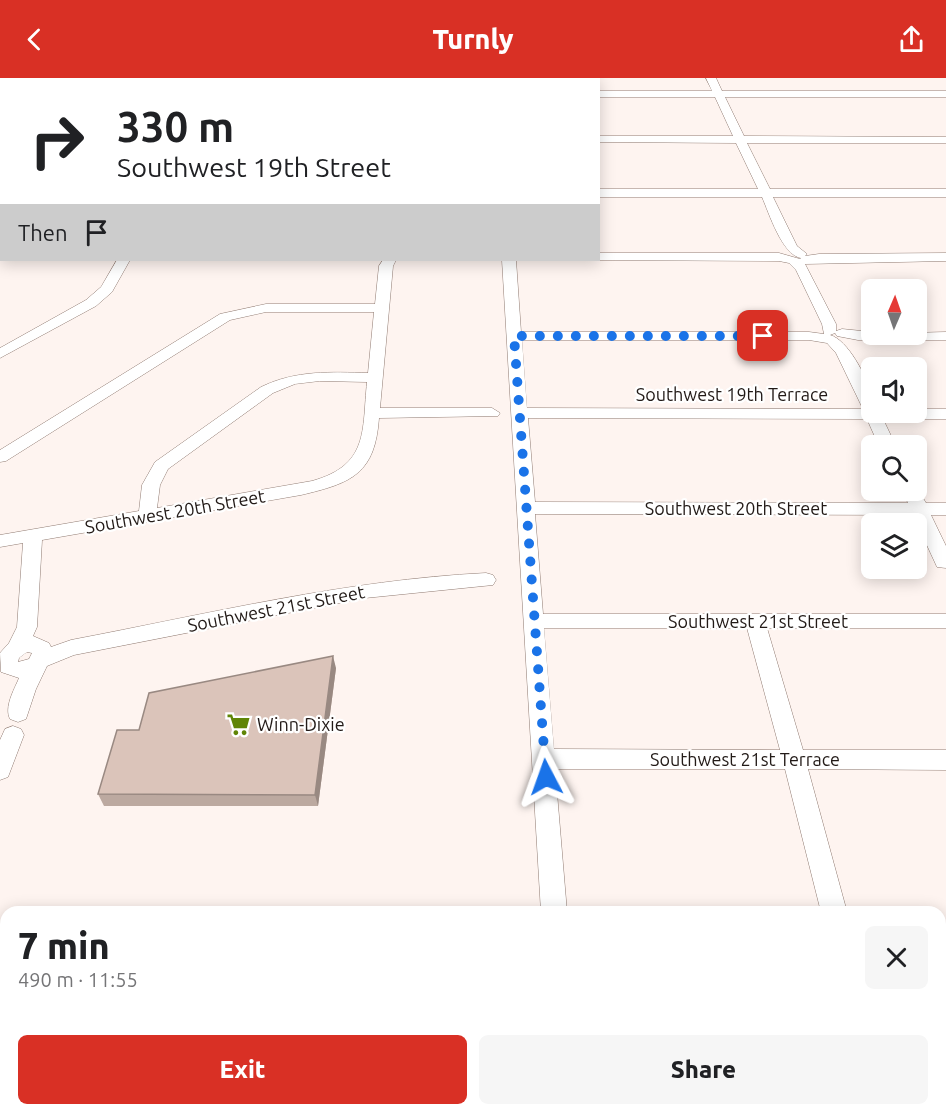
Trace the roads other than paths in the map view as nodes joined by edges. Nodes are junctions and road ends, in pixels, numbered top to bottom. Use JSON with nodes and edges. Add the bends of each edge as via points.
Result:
{"nodes":[{"id":1,"x":711,"y":78,"type":"edge"},
{"id":2,"x":932,"y":84,"type":"dead end"},
{"id":3,"x":600,"y":94,"type":"edge"},
{"id":4,"x":718,"y":94,"type":"junction"},
{"id":5,"x":944,"y":96,"type":"edge"},
{"id":6,"x":600,"y":139,"type":"edge"},
{"id":7,"x":740,"y":139,"type":"junction"},
{"id":8,"x":946,"y":140,"type":"edge"},
{"id":9,"x":600,"y":193,"type":"edge"},
{"id":10,"x":765,"y":193,"type":"junction"},
{"id":11,"x":946,"y":193,"type":"edge"},
{"id":12,"x":600,"y":257,"type":"edge"},
{"id":13,"x":797,"y":257,"type":"junction"},
{"id":14,"x":946,"y":257,"type":"edge"},
{"id":15,"x":122,"y":261,"type":"edge"},
{"id":16,"x":386,"y":261,"type":"edge"},
{"id":17,"x":509,"y":261,"type":"edge"},
{"id":18,"x":382,"y":308,"type":"junction"},
{"id":19,"x":514,"y":336,"type":"junction"},
{"id":20,"x":838,"y":336,"type":"junction"},
{"id":21,"x":946,"y":336,"type":"edge"},
{"id":22,"x":0,"y":354,"type":"edge"},
{"id":23,"x":376,"y":378,"type":"junction"},
{"id":24,"x":861,"y":387,"type":"edge"},
{"id":25,"x":861,"y":412,"type":"edge"},
{"id":26,"x":372,"y":413,"type":"junction"},
{"id":27,"x":492,"y":413,"type":"dead end"},
{"id":28,"x":519,"y":413,"type":"junction"},
{"id":29,"x":927,"y":413,"type":"edge"},
{"id":30,"x":946,"y":414,"type":"edge"},
{"id":31,"x":0,"y":457,"type":"edge"},
{"id":32,"x":916,"y":501,"type":"edge"},
{"id":33,"x":526,"y":508,"type":"junction"},
{"id":34,"x":919,"y":508,"type":"junction"},
{"id":35,"x":946,"y":508,"type":"edge"},
{"id":36,"x":147,"y":516,"type":"junction"},
{"id":37,"x":33,"y":535,"type":"junction"},
{"id":38,"x":0,"y":541,"type":"edge"},
{"id":39,"x":944,"y":562,"type":"dead end"},
{"id":40,"x":486,"y":580,"type":"dead end"},
{"id":41,"x":535,"y":621,"type":"junction"},
{"id":42,"x":755,"y":621,"type":"junction"},
{"id":43,"x":946,"y":621,"type":"edge"},
{"id":44,"x":21,"y":655,"type":"edge"},
{"id":45,"x":544,"y":759,"type":"junction"},
{"id":46,"x":794,"y":759,"type":"junction"},
{"id":47,"x":946,"y":760,"type":"edge"},
{"id":48,"x":0,"y":770,"type":"edge"},
{"id":49,"x":554,"y":906,"type":"edge"},
{"id":50,"x":832,"y":906,"type":"edge"}],
"edges":[{"from":1,"to":4,"type":"street"},
{"from":2,"to":5,"type":"street"},
{"from":3,"to":4,"type":"street"},
{"from":4,"to":5,"type":"street"},
{"from":4,"to":7,"type":"street"},
{"from":6,"to":7,"type":"street"},
{"from":7,"to":8,"type":"street"},
{"from":7,"to":10,"type":"street"},
{"from":9,"to":10,"type":"street"},
{"from":10,"to":11,"type":"street"},
{"from":10,"to":13,"type":"street"},
{"from":12,"to":13,"type":"street"},
{"from":13,"to":14,"type":"street"},
{"from":13,"to":20,"type":"street"},
{"from":15,"to":22,"type":"street","via":[[97,299]]},
{"from":16,"to":18,"type":"street"},
{"from":17,"to":19,"type":"street"},
{"from":18,"to":23,"type":"street"},
{"from":18,"to":31,"type":"street","via":[[266,308],[240,312],[211,324]]},
{"from":19,"to":20,"type":"street"},
{"from":19,"to":28,"type":"street"},
{"from":20,"to":21,"type":"street"},
{"from":20,"to":24,"type":"street"},
{"from":23,"to":26,"type":"street"},
{"from":23,"to":36,"type":"street","via":[[309,378],[273,387],[165,462],[151,485]]},
{"from":25,"to":28,"type":"street","name":"Southwest 19th Terrace"},
{"from":26,"to":27,"type":"street"},
{"from":26,"to":36,"type":"street","name":"Southwest 20th Street","via":[[366,454],[348,473],[332,481]]},
{"from":28,"to":33,"type":"street"},
{"from":29,"to":30,"type":"street","name":"Southwest 19th Terrace"},
{"from":32,"to":34,"type":"street"},
{"from":33,"to":34,"type":"street","name":"Southwest 20th Street"},
{"from":33,"to":41,"type":"street"},
{"from":34,"to":35,"type":"street","name":"Southwest 20th Street"},
{"from":34,"to":39,"type":"street"},
{"from":36,"to":37,"type":"street","name":"Southwest 20th Street"},
{"from":37,"to":38,"type":"street","name":"Southwest 20th Street"},
{"from":37,"to":44,"type":"street"},
{"from":40,"to":44,"type":"street","name":"Southwest 21st Street","via":[[355,592]]},
{"from":41,"to":42,"type":"street","name":"Southwest 21st Street"},
{"from":41,"to":45,"type":"street"},
{"from":42,"to":43,"type":"street","name":"Southwest 21st Street"},
{"from":42,"to":46,"type":"street"},
{"from":44,"to":48,"type":"street","via":[[18,713]]},
{"from":45,"to":46,"type":"street","name":"Southwest 21st Terrace"},
{"from":45,"to":49,"type":"street"},
{"from":46,"to":47,"type":"street","name":"Southwest 21st Terrace"},
{"from":46,"to":50,"type":"street"}]}
